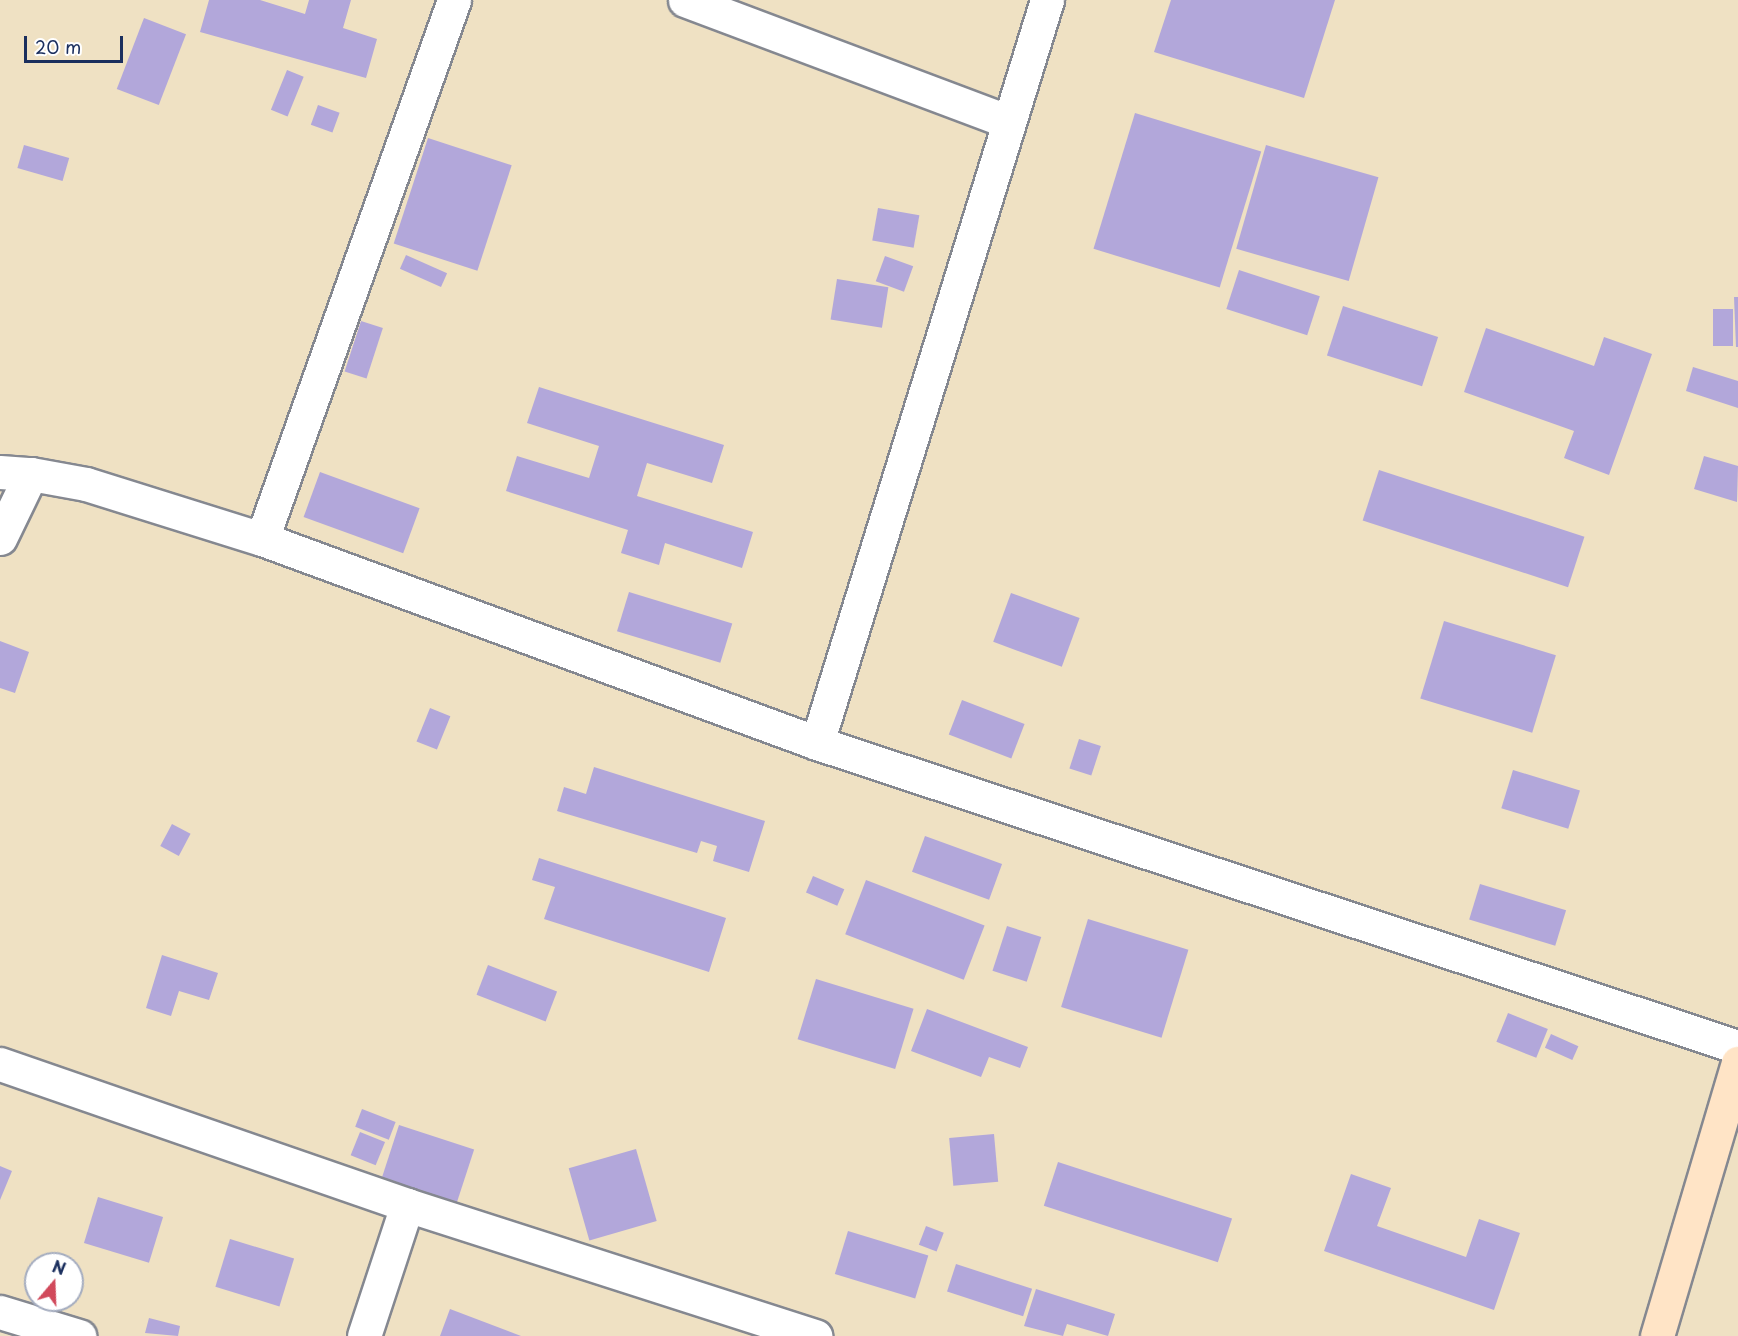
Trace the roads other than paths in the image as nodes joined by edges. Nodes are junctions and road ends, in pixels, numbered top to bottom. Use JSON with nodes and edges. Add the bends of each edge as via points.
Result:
{"nodes":[{"id":1,"x":454,"y":0,"type":"edge"},
{"id":2,"x":685,"y":0,"type":"edge"},
{"id":3,"x":1047,"y":0,"type":"edge"},
{"id":4,"x":1007,"y":121,"type":"junction"},
{"id":5,"x":15,"y":473,"type":"edge"},
{"id":6,"x":0,"y":537,"type":"edge"},
{"id":7,"x":262,"y":539,"type":"junction"},
{"id":8,"x":817,"y":743,"type":"junction"},
{"id":9,"x":1738,"y":1047,"type":"edge"},
{"id":10,"x":1738,"y":1063,"type":"edge"},
{"id":11,"x":0,"y":1064,"type":"edge"},
{"id":12,"x":407,"y":1204,"type":"junction"},
{"id":13,"x":0,"y":1312,"type":"edge"},
{"id":14,"x":773,"y":1330,"type":"edge"},
{"id":15,"x":79,"y":1336,"type":"edge"},
{"id":16,"x":364,"y":1336,"type":"edge"},
{"id":17,"x":815,"y":1336,"type":"edge"},
{"id":18,"x":1657,"y":1336,"type":"edge"}],
"edges":[{"from":1,"to":7,"type":"street"},
{"from":2,"to":4,"type":"street"},
{"from":3,"to":4,"type":"street"},
{"from":4,"to":8,"type":"street"},
{"from":5,"to":6,"type":"street"},
{"from":5,"to":7,"type":"street","via":[[86,484]]},
{"from":7,"to":8,"type":"street"},
{"from":8,"to":9,"type":"street"},
{"from":10,"to":18,"type":"main road"},
{"from":11,"to":12,"type":"street"},
{"from":12,"to":14,"type":"street"},
{"from":12,"to":16,"type":"street"},
{"from":13,"to":15,"type":"street"},
{"from":14,"to":17,"type":"street"}]}
